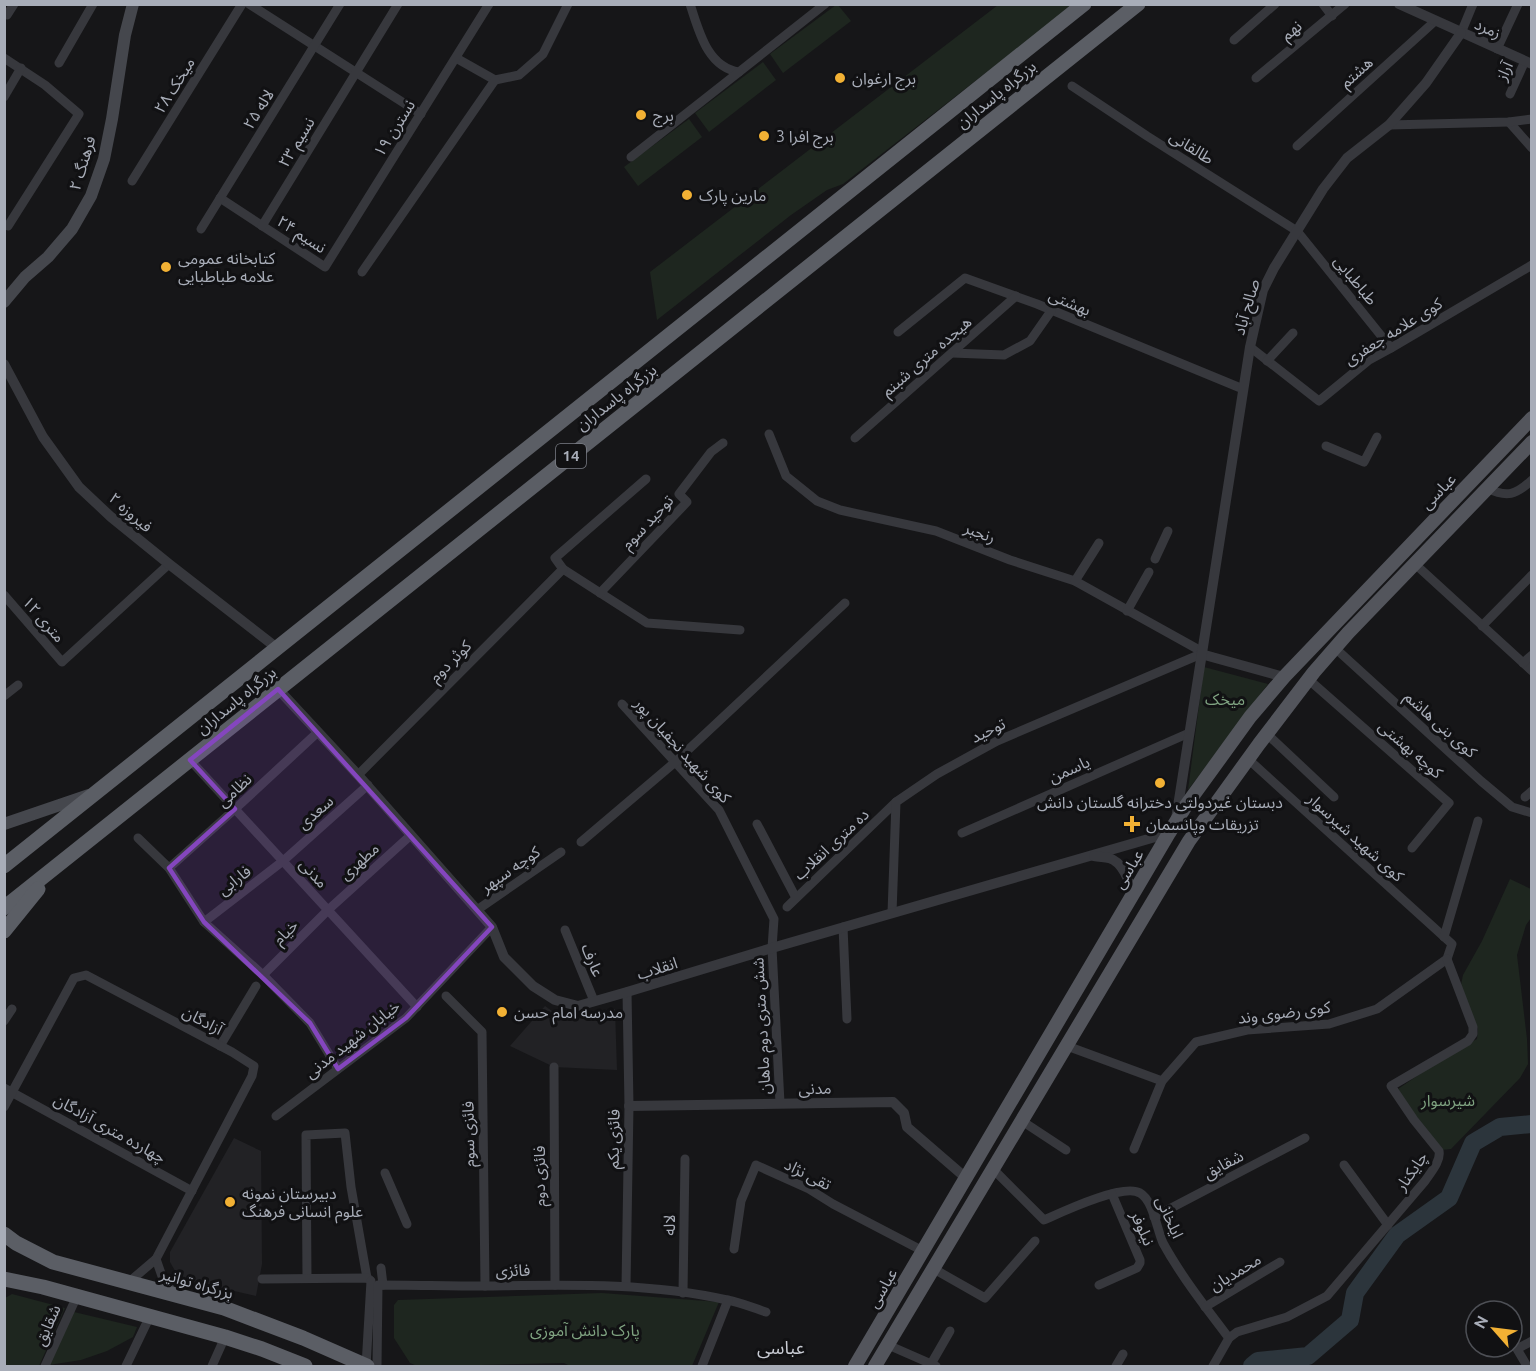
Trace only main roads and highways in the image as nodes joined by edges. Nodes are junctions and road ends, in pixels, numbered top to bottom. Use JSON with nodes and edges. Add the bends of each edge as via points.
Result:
{"nodes":[{"id":1,"x":133,"y":4,"type":"edge"},
{"id":2,"x":1084,"y":4,"type":"edge"},
{"id":3,"x":1138,"y":4,"type":"edge"},
{"id":4,"x":4,"y":302,"type":"edge"},
{"id":5,"x":1532,"y":418,"type":"edge"},
{"id":6,"x":1532,"y":442,"type":"edge"},
{"id":7,"x":1363,"y":593,"type":"junction"},
{"id":8,"x":1374,"y":606,"type":"junction"},
{"id":9,"x":98,"y":792,"type":"junction"},
{"id":10,"x":4,"y":824,"type":"edge"},
{"id":11,"x":4,"y":866,"type":"edge"},
{"id":12,"x":56,"y":867,"type":"junction"},
{"id":13,"x":4,"y":908,"type":"edge"},
{"id":14,"x":4,"y":931,"type":"edge"},
{"id":15,"x":10,"y":1239,"type":"edge"},
{"id":16,"x":926,"y":1246,"type":"junction"},
{"id":17,"x":945,"y":1250,"type":"junction"},
{"id":18,"x":53,"y":1262,"type":"junction"},
{"id":19,"x":4,"y":1279,"type":"edge"},
{"id":20,"x":43,"y":1287,"type":"junction"},
{"id":21,"x":305,"y":1366,"type":"edge"},
{"id":22,"x":367,"y":1366,"type":"edge"},
{"id":23,"x":855,"y":1366,"type":"edge"},
{"id":24,"x":875,"y":1366,"type":"edge"}],
"edges":[{"from":1,"to":4,"type":"main road","name":"فرهنگ ۲","via":[[124,35],[104,159],[91,196],[72,229]]},
{"from":2,"to":9,"type":"highway","name":"بزرگراه پاسداران","number":"14"},
{"from":3,"to":12,"type":"highway","name":"بزرگراه پاسداران","number":"14"},
{"from":5,"to":7,"type":"main road","name":"عباسى"},
{"from":6,"to":8,"type":"main road","name":"عباسى"},
{"from":7,"to":8,"type":"main road"},
{"from":7,"to":16,"type":"main road","name":"عباسى","via":[[1250,717],[1172,828]]},
{"from":8,"to":17,"type":"main road","name":"عباسى","via":[[1308,679],[1189,841]]},
{"from":9,"to":10,"type":"main road"},
{"from":9,"to":11,"type":"highway","name":"بزرگراه پاسداران","number":"14"},
{"from":12,"to":13,"type":"highway","name":"بزرگراه پاسداران","number":"14"},
{"from":12,"to":14,"type":"highway"},
{"from":15,"to":18,"type":"highway","name":"بزرگراه توانیر"},
{"from":16,"to":17,"type":"main road"},
{"from":16,"to":23,"type":"main road","name":"عباسى"},
{"from":17,"to":24,"type":"main road","name":"عباسى"},
{"from":18,"to":20,"type":"highway","via":[[56,1274]]},
{"from":18,"to":22,"type":"highway","name":"بزرگراه توانیر","via":[[224,1308]]},
{"from":19,"to":20,"type":"highway"},
{"from":20,"to":21,"type":"highway","via":[[225,1337]]}]}
